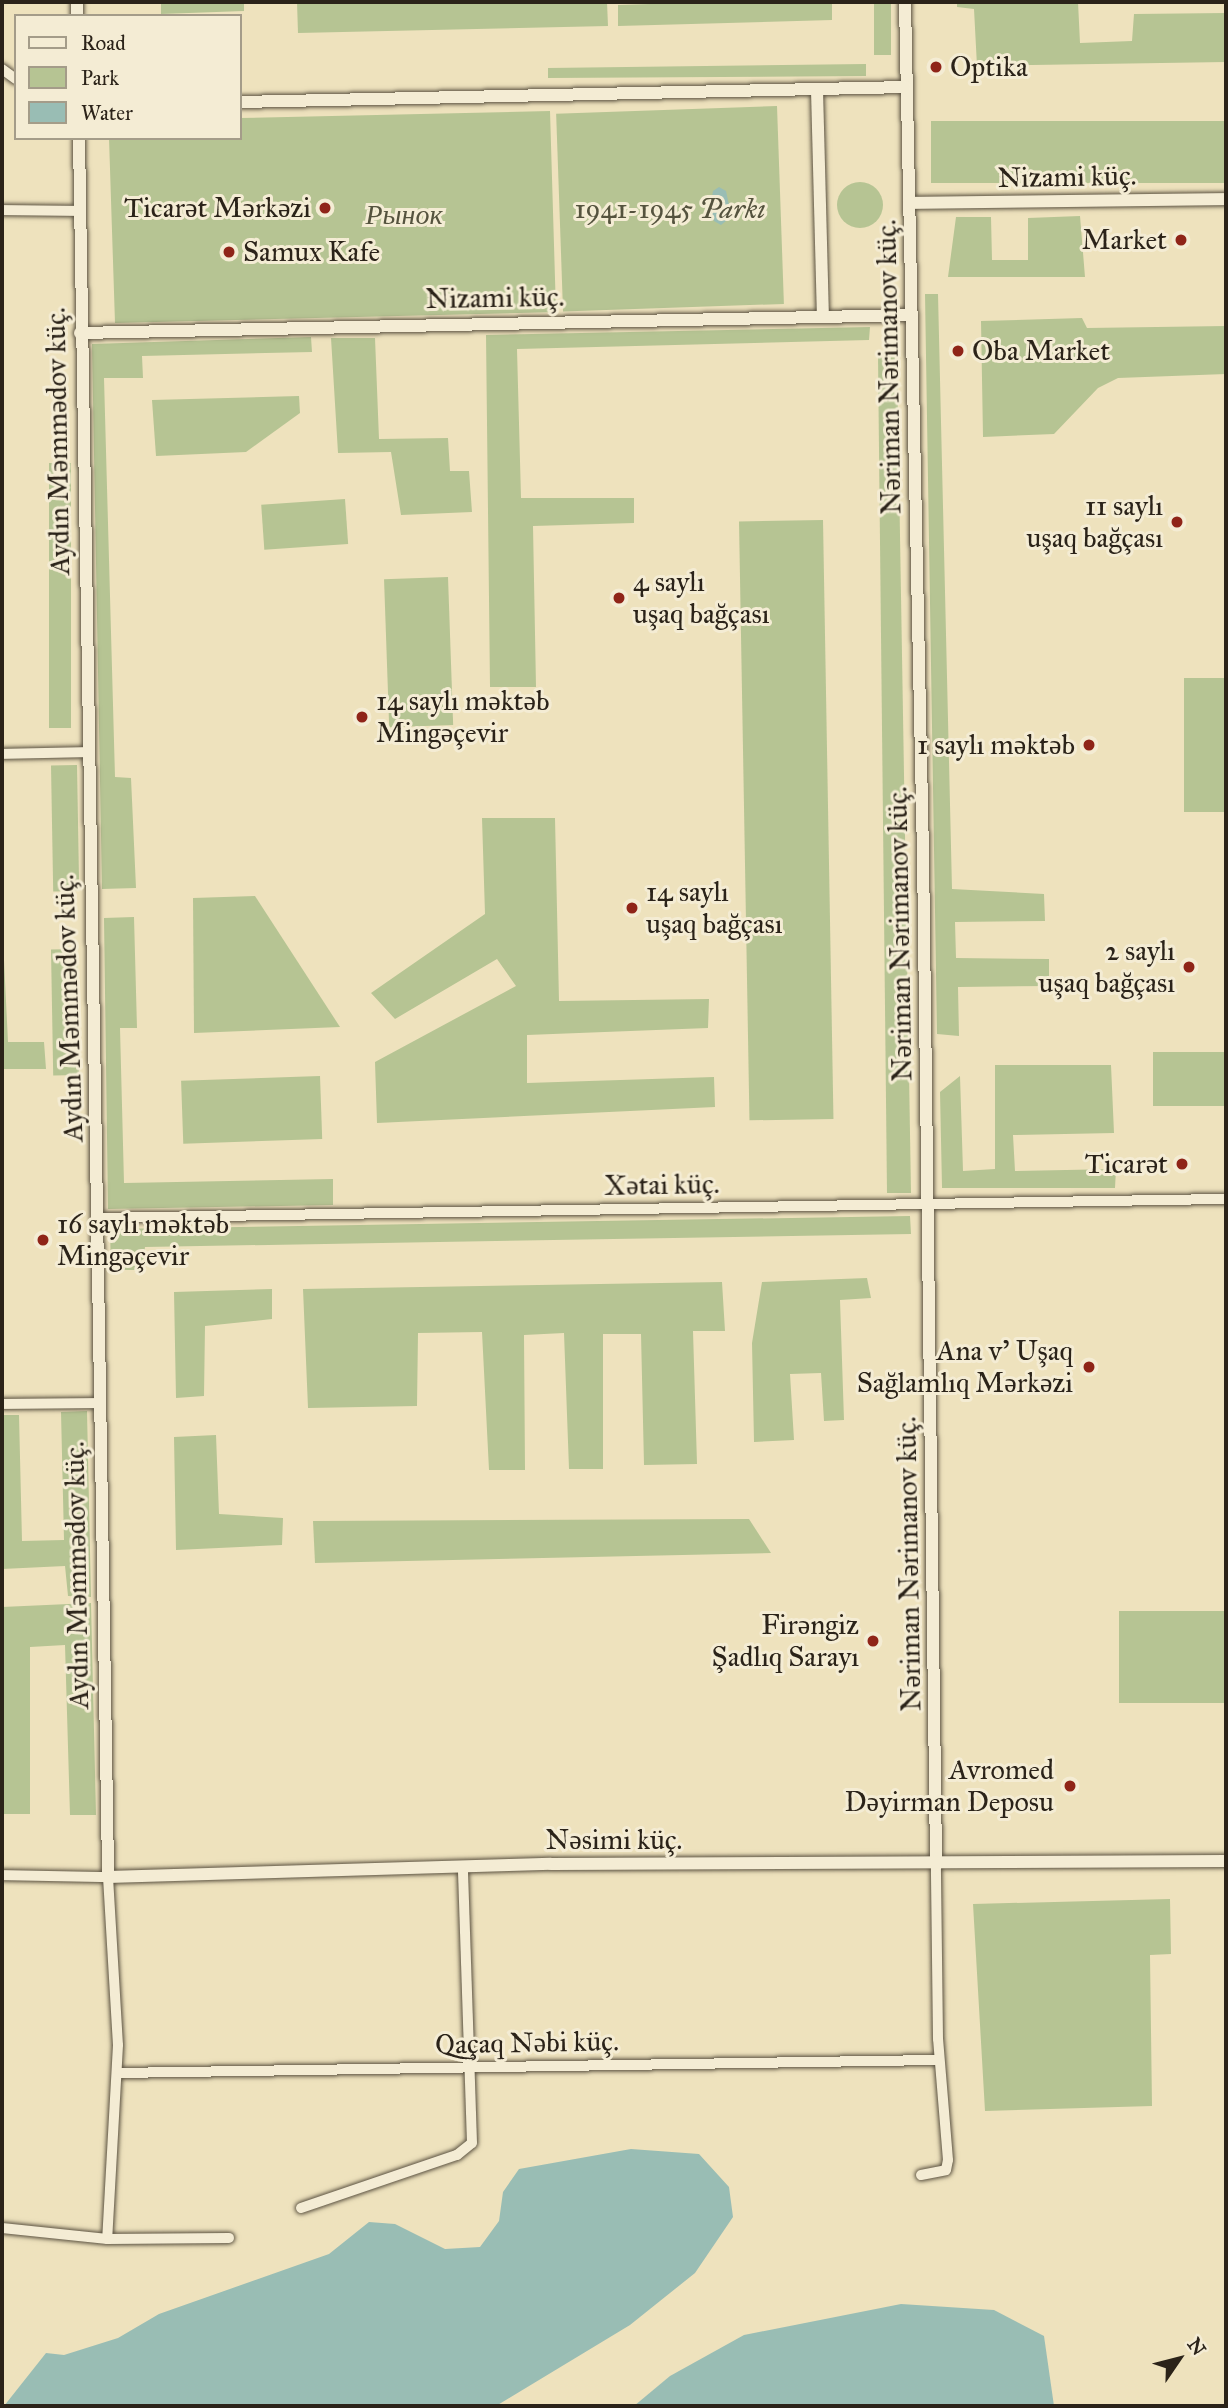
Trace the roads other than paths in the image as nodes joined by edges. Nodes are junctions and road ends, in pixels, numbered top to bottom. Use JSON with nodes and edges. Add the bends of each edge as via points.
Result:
{"nodes":[{"id":1,"x":905,"y":2,"type":"edge"},
{"id":2,"x":905,"y":87,"type":"junction"},
{"id":3,"x":817,"y":90,"type":"junction"},
{"id":4,"x":242,"y":102,"type":"edge"},
{"id":5,"x":79,"y":140,"type":"edge"},
{"id":6,"x":1226,"y":199,"type":"edge"},
{"id":7,"x":909,"y":203,"type":"junction"},
{"id":8,"x":2,"y":210,"type":"edge"},
{"id":9,"x":80,"y":211,"type":"junction"},
{"id":10,"x":912,"y":315,"type":"junction"},
{"id":11,"x":823,"y":317,"type":"junction"},
{"id":12,"x":80,"y":333,"type":"junction"},
{"id":13,"x":87,"y":752,"type":"junction"},
{"id":14,"x":2,"y":754,"type":"edge"},
{"id":15,"x":1226,"y":1199,"type":"edge"},
{"id":16,"x":928,"y":1203,"type":"junction"},
{"id":17,"x":99,"y":1218,"type":"junction"},
{"id":18,"x":98,"y":1403,"type":"junction"},
{"id":19,"x":2,"y":1404,"type":"edge"},
{"id":20,"x":1226,"y":1861,"type":"edge"},
{"id":21,"x":936,"y":1865,"type":"junction"},
{"id":22,"x":463,"y":1866,"type":"junction"},
{"id":23,"x":2,"y":1875,"type":"edge"},
{"id":24,"x":108,"y":1877,"type":"junction"},
{"id":25,"x":939,"y":2060,"type":"junction"},
{"id":26,"x":467,"y":2067,"type":"junction"},
{"id":27,"x":117,"y":2073,"type":"junction"},
{"id":28,"x":921,"y":2175,"type":"dead end"},
{"id":29,"x":301,"y":2208,"type":"dead end"},
{"id":30,"x":2,"y":2228,"type":"edge"},
{"id":31,"x":229,"y":2238,"type":"dead end"},
{"id":32,"x":107,"y":2239,"type":"junction"}],
"edges":[{"from":1,"to":2,"type":"street","name":"Nəriman Nərimanov küç."},
{"from":2,"to":3,"type":"street"},
{"from":2,"to":7,"type":"street","name":"Nəriman Nərimanov küç."},
{"from":3,"to":4,"type":"street"},
{"from":3,"to":11,"type":"street"},
{"from":5,"to":9,"type":"street","name":"Aydın Məmmədov küç."},
{"from":6,"to":7,"type":"street","name":"Nizami küç."},
{"from":7,"to":10,"type":"street","name":"Nəriman Nərimanov küç."},
{"from":8,"to":9,"type":"street"},
{"from":9,"to":12,"type":"street","name":"Aydın Məmmədov küç."},
{"from":10,"to":11,"type":"street","name":"Nizami küç."},
{"from":10,"to":16,"type":"street","name":"Nəriman Nərimanov küç."},
{"from":11,"to":12,"type":"street","name":"Nizami küç."},
{"from":12,"to":13,"type":"street","name":"Aydın Məmmədov küç."},
{"from":13,"to":14,"type":"street"},
{"from":13,"to":17,"type":"street","name":"Aydın Məmmədov küç."},
{"from":15,"to":16,"type":"street","name":"Xətai küç."},
{"from":16,"to":17,"type":"street","name":"Xətai küç."},
{"from":16,"to":21,"type":"street","name":"Nəriman Nərimanov küç."},
{"from":17,"to":18,"type":"street","name":"Aydın Məmmədov küç."},
{"from":18,"to":19,"type":"street"},
{"from":18,"to":24,"type":"street","name":"Aydın Məmmədov küç."},
{"from":20,"to":21,"type":"street","name":"Nəsimi küç."},
{"from":21,"to":22,"type":"street","name":"Nəsimi küç."},
{"from":21,"to":25,"type":"street"},
{"from":22,"to":24,"type":"street","name":"Nəsimi küç."},
{"from":22,"to":26,"type":"street"},
{"from":23,"to":24,"type":"street","name":"Nəsimi küç."},
{"from":24,"to":27,"type":"street"},
{"from":25,"to":26,"type":"street","name":"Qaçaq Nəbi küç."},
{"from":25,"to":28,"type":"street","via":[[948,2160],[946,2170]]},
{"from":26,"to":27,"type":"street","name":"Qaçaq Nəbi küç."},
{"from":26,"to":29,"type":"street","via":[[472,2143],[468,2150]]},
{"from":27,"to":32,"type":"street"},
{"from":30,"to":32,"type":"street"},
{"from":31,"to":32,"type":"street"}]}
